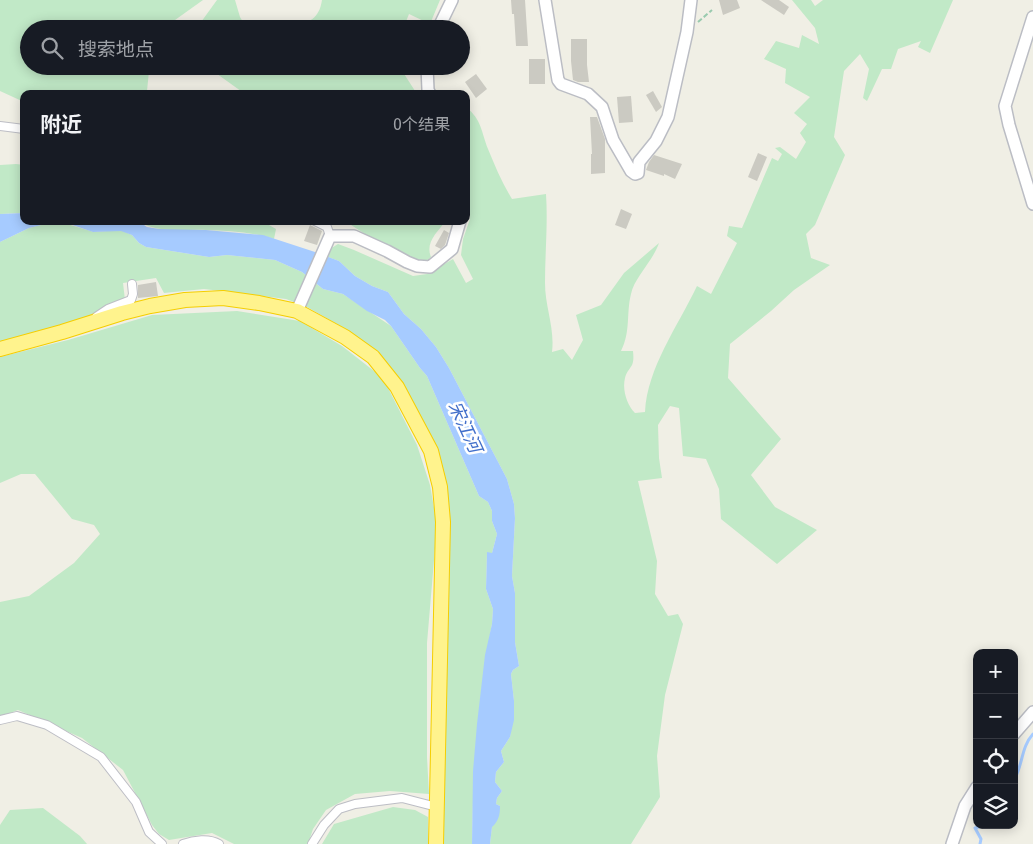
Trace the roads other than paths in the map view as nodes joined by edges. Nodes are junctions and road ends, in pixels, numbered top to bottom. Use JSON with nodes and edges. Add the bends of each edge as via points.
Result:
{"nodes":[{"id":1,"x":452,"y":0,"type":"edge"},
{"id":2,"x":544,"y":0,"type":"edge"},
{"id":3,"x":691,"y":0,"type":"edge"},
{"id":4,"x":1033,"y":17,"type":"edge"},
{"id":5,"x":442,"y":20,"type":"edge"},
{"id":6,"x":427,"y":75,"type":"edge"},
{"id":7,"x":428,"y":90,"type":"edge"},
{"id":8,"x":3,"y":128,"type":"edge"},
{"id":9,"x":20,"y":129,"type":"edge"},
{"id":10,"x":1033,"y":204,"type":"edge"},
{"id":11,"x":323,"y":225,"type":"edge"},
{"id":12,"x":459,"y":225,"type":"edge"},
{"id":13,"x":330,"y":236,"type":"junction"},
{"id":14,"x":132,"y":284,"type":"dead end"},
{"id":15,"x":297,"y":311,"type":"junction"},
{"id":16,"x":91,"y":322,"type":"junction"},
{"id":17,"x":0,"y":349,"type":"edge"},
{"id":18,"x":1033,"y":712,"type":"edge"},
{"id":19,"x":0,"y":720,"type":"edge"},
{"id":20,"x":1018,"y":729,"type":"edge"},
{"id":21,"x":973,"y":793,"type":"edge"},
{"id":22,"x":437,"y":807,"type":"junction"},
{"id":23,"x":162,"y":844,"type":"edge"},
{"id":24,"x":183,"y":844,"type":"edge"},
{"id":25,"x":219,"y":844,"type":"edge"},
{"id":26,"x":312,"y":844,"type":"edge"},
{"id":27,"x":436,"y":844,"type":"edge"},
{"id":28,"x":952,"y":844,"type":"edge"}],
"edges":[{"from":1,"to":5,"type":"street"},
{"from":2,"to":3,"type":"street","via":[[558,80],[588,94],[602,107],[613,140],[635,174],[638,173],[639,162],[656,141],[668,117]]},
{"from":4,"to":10,"type":"street","via":[[1005,106]]},
{"from":6,"to":7,"type":"street"},
{"from":8,"to":9,"type":"street"},
{"from":11,"to":13,"type":"street"},
{"from":12,"to":13,"type":"street","via":[[452,249],[430,267],[407,262],[354,236]]},
{"from":13,"to":15,"type":"street"},
{"from":14,"to":16,"type":"street","via":[[131,300],[108,309]]},
{"from":15,"to":16,"type":"highway","via":[[244,300],[204,298],[150,306]]},
{"from":15,"to":22,"type":"highway","via":[[345,337],[373,357],[397,387],[431,451],[440,487],[443,522]]},
{"from":16,"to":17,"type":"highway"},
{"from":18,"to":20,"type":"street"},
{"from":19,"to":23,"type":"street","via":[[18,716],[47,725],[102,757],[136,802],[149,832]]},
{"from":21,"to":28,"type":"street","via":[[965,806]]},
{"from":22,"to":26,"type":"street","via":[[402,798],[355,804],[339,809],[324,824]]},
{"from":22,"to":27,"type":"highway"},
{"from":24,"to":25,"type":"street","via":[[202,840]]}]}
